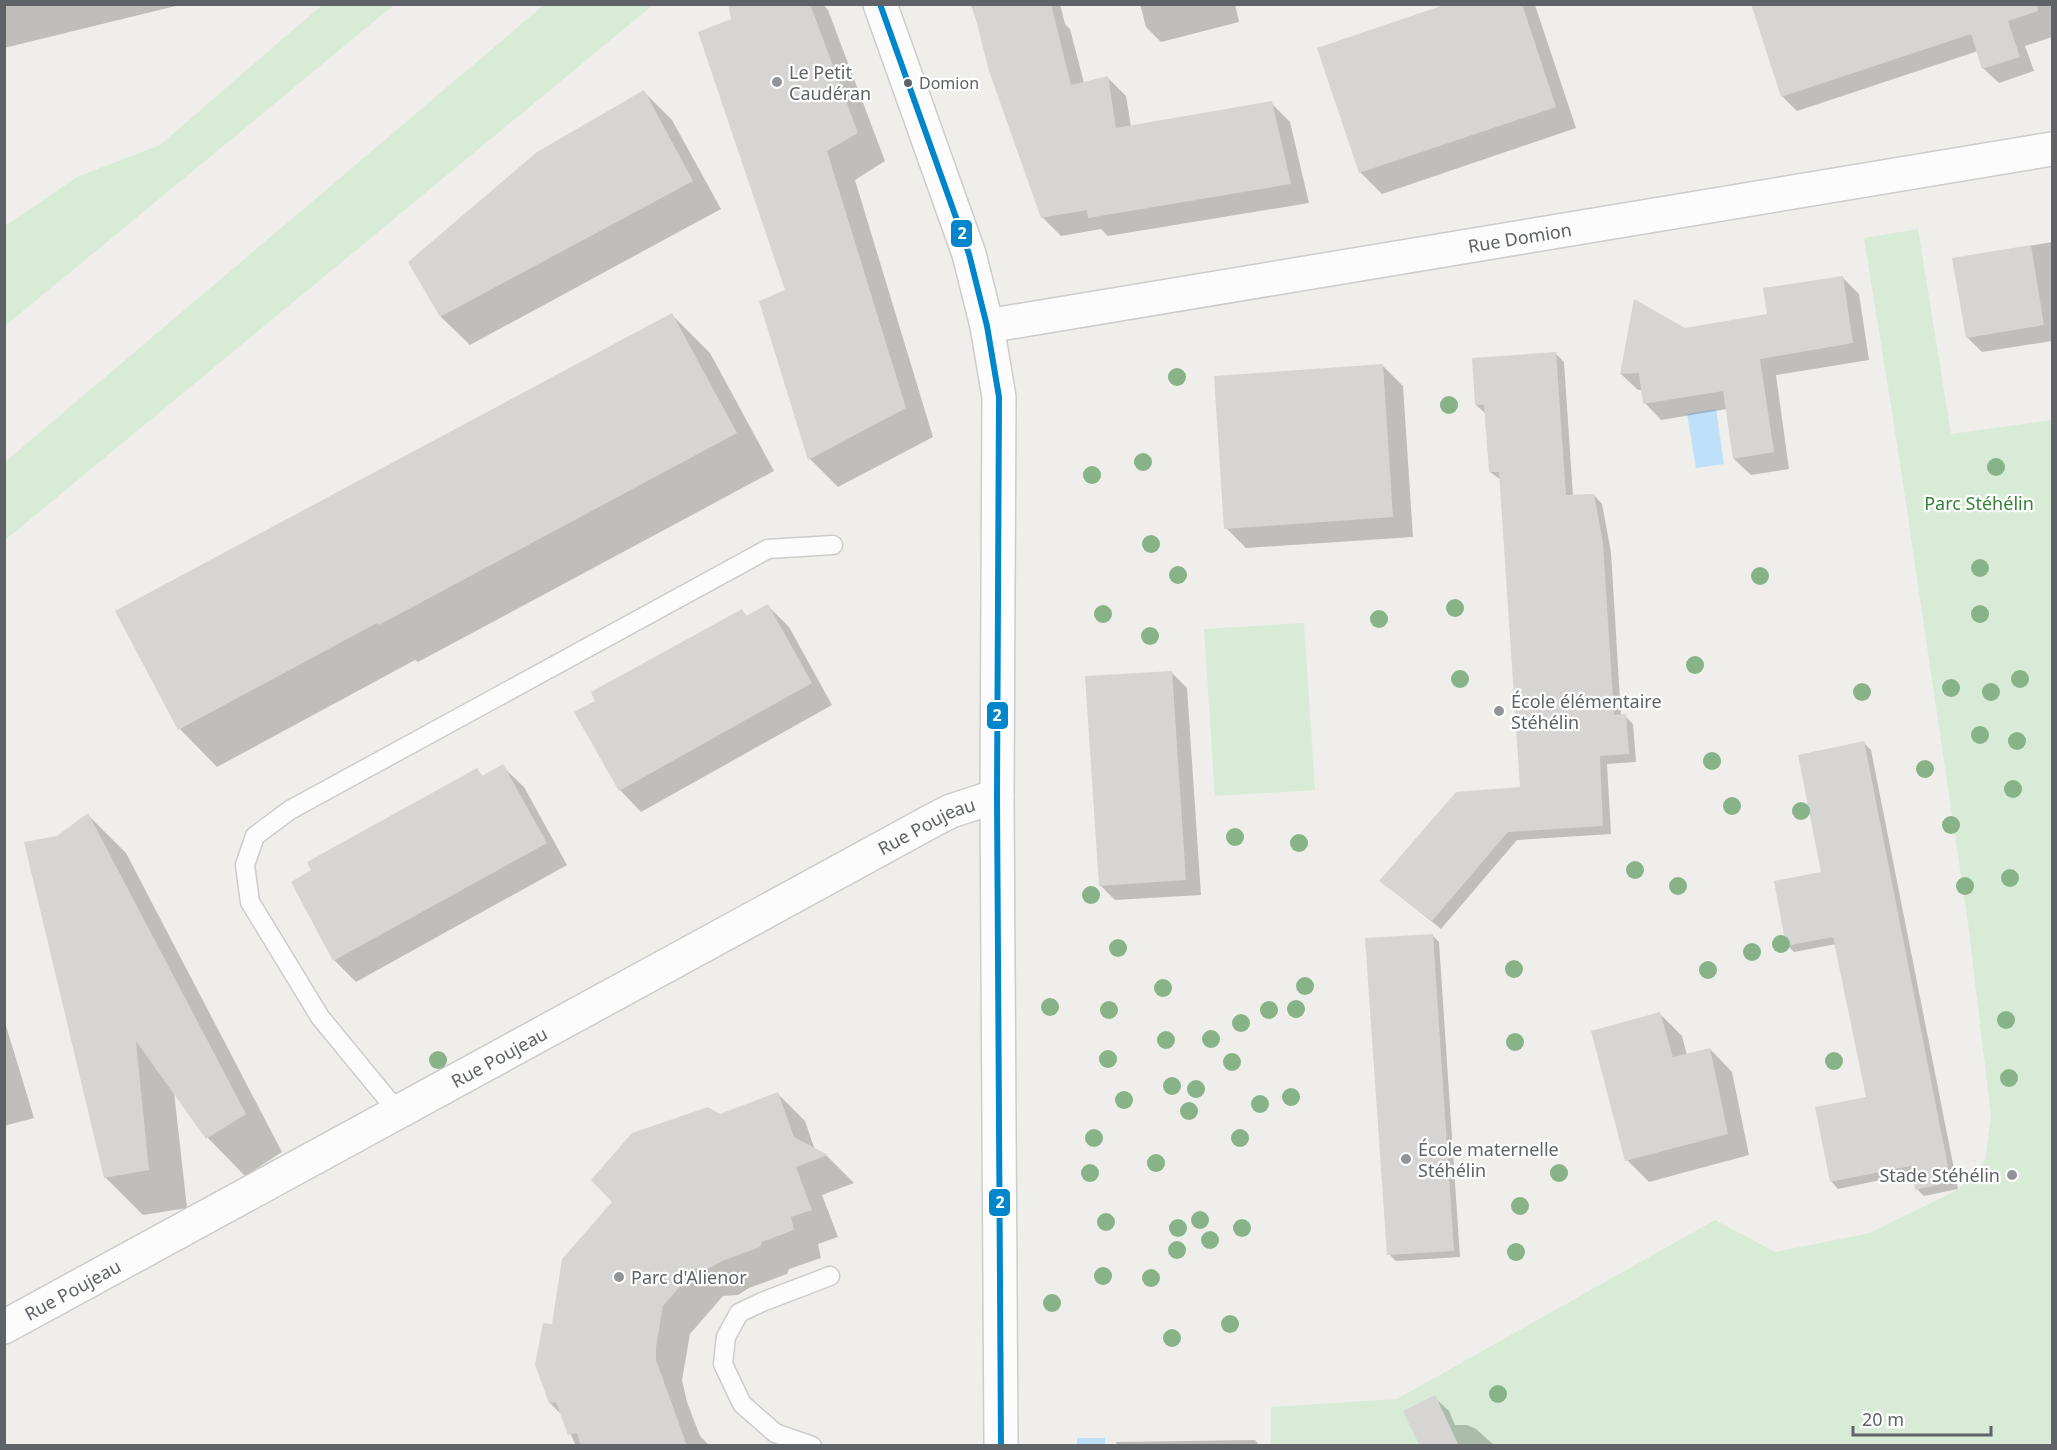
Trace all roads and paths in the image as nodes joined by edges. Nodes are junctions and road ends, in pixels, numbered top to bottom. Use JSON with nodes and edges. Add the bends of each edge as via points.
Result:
{"nodes":[{"id":1,"x":880,"y":4,"type":"edge"},
{"id":2,"x":2052,"y":149,"type":"edge"},
{"id":3,"x":987,"y":326,"type":"junction"},
{"id":4,"x":833,"y":545,"type":"dead end"},
{"id":5,"x":997,"y":796,"type":"junction"},
{"id":6,"x":398,"y":1112,"type":"junction"},
{"id":7,"x":830,"y":1276,"type":"dead end"},
{"id":8,"x":4,"y":1327,"type":"edge"},
{"id":9,"x":812,"y":1446,"type":"edge"},
{"id":10,"x":1001,"y":1446,"type":"edge"}],
"edges":[{"from":1,"to":3,"type":"street","via":[[964,238]]},
{"from":2,"to":3,"type":"street","name":"Rue Domion"},
{"from":3,"to":5,"type":"street","via":[[999,397]]},
{"from":4,"to":6,"type":"lane","via":[[768,549],[290,810],[255,836],[245,865],[250,902],[320,1017]]},
{"from":5,"to":6,"type":"street","name":"Rue Poujeau","via":[[944,815]]},
{"from":5,"to":10,"type":"street"},
{"from":6,"to":8,"type":"street","name":"Rue Poujeau"},
{"from":7,"to":9,"type":"lane","via":[[739,1313],[726,1337],[723,1364],[742,1404],[776,1433]]}]}
